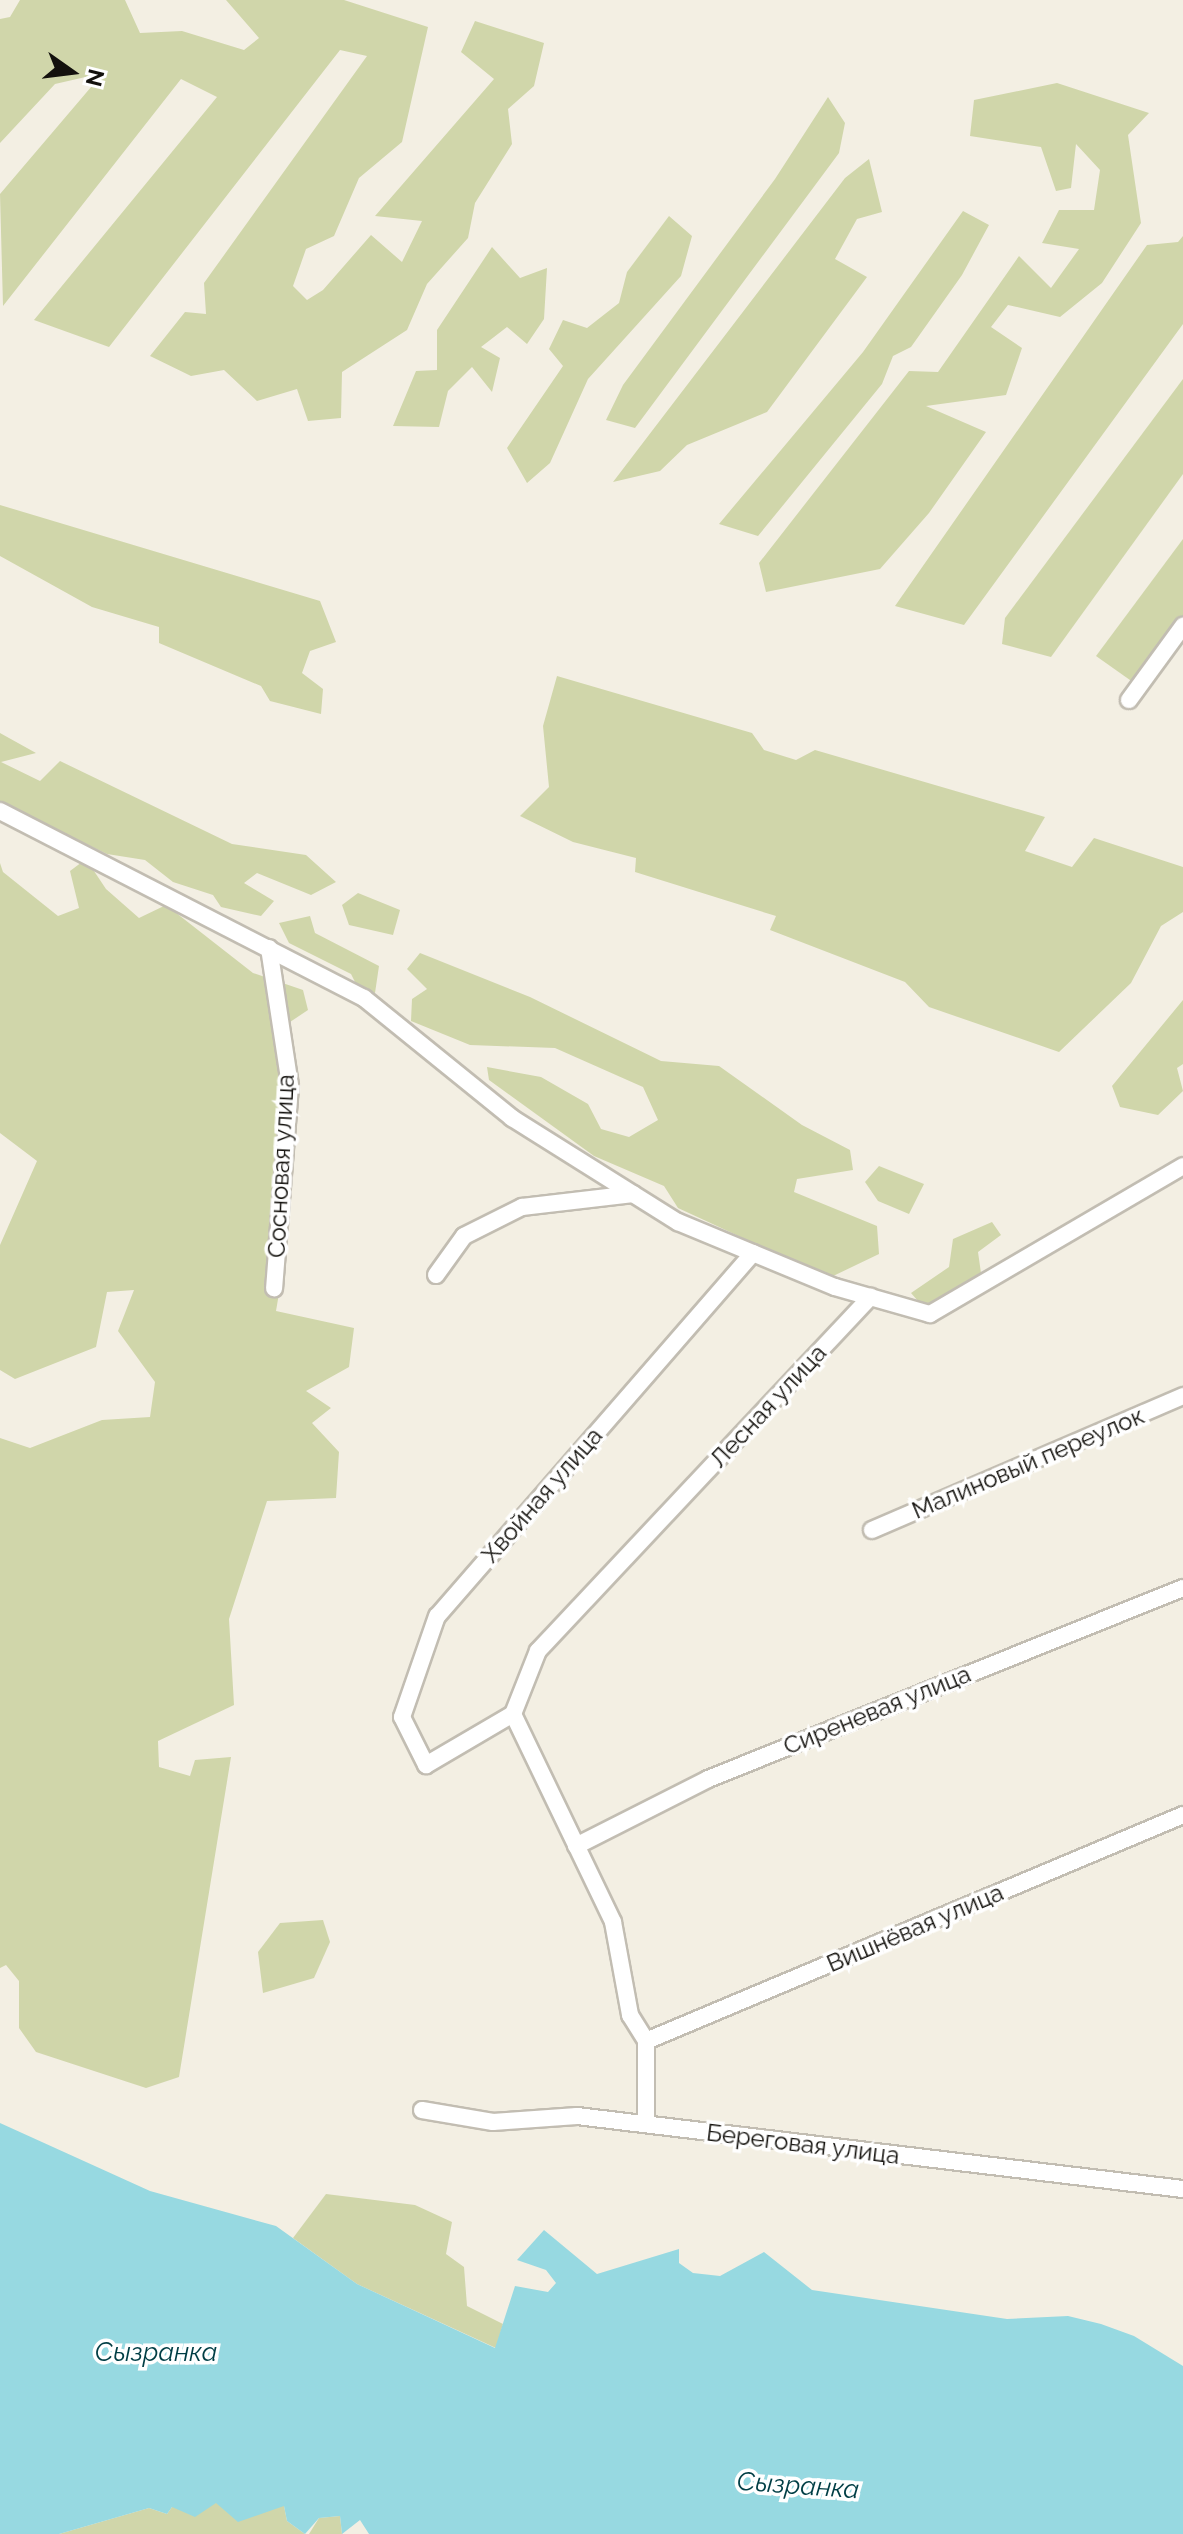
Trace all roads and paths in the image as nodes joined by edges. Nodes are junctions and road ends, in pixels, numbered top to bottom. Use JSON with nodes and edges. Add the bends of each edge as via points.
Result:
{"nodes":[{"id":1,"x":1183,"y":626,"type":"edge"},
{"id":2,"x":1129,"y":700,"type":"dead end"},
{"id":3,"x":0,"y":811,"type":"edge"},
{"id":4,"x":269,"y":948,"type":"junction"},
{"id":5,"x":1183,"y":1166,"type":"edge"},
{"id":6,"x":633,"y":1194,"type":"junction"},
{"id":7,"x":753,"y":1253,"type":"junction"},
{"id":8,"x":436,"y":1275,"type":"dead end"},
{"id":9,"x":274,"y":1288,"type":"dead end"},
{"id":10,"x":871,"y":1297,"type":"junction"},
{"id":11,"x":1183,"y":1396,"type":"edge"},
{"id":12,"x":872,"y":1530,"type":"dead end"},
{"id":13,"x":1183,"y":1588,"type":"edge"},
{"id":14,"x":513,"y":1714,"type":"junction"},
{"id":15,"x":1183,"y":1815,"type":"edge"},
{"id":16,"x":576,"y":1846,"type":"junction"},
{"id":17,"x":646,"y":2041,"type":"junction"},
{"id":18,"x":422,"y":2110,"type":"dead end"},
{"id":19,"x":646,"y":2124,"type":"junction"},
{"id":20,"x":1183,"y":2189,"type":"edge"}],
"edges":[{"from":1,"to":2,"type":"street"},
{"from":3,"to":4,"type":"street"},
{"from":4,"to":6,"type":"street","via":[[364,998],[512,1118]]},
{"from":4,"to":9,"type":"street","name":"Сосновая улица","via":[[290,1086]]},
{"from":5,"to":10,"type":"street","via":[[930,1314]]},
{"from":6,"to":7,"type":"street","via":[[678,1222]]},
{"from":6,"to":8,"type":"street","via":[[522,1207],[464,1236]]},
{"from":7,"to":10,"type":"street"},
{"from":7,"to":14,"type":"street","name":"Хвойная улица","via":[[437,1616],[402,1717],[426,1765]]},
{"from":10,"to":14,"type":"street","name":"Лесная улица","via":[[538,1651]]},
{"from":11,"to":12,"type":"street","name":"Малиновый переулок"},
{"from":13,"to":16,"type":"street","name":"Сиреневая улица","via":[[708,1779]]},
{"from":14,"to":16,"type":"street"},
{"from":15,"to":17,"type":"street","name":"Вишнёвая улица"},
{"from":16,"to":17,"type":"street","via":[[613,1922],[630,2015]]},
{"from":17,"to":19,"type":"street"},
{"from":18,"to":19,"type":"street","name":"Береговая улица","via":[[493,2122],[577,2116]]},
{"from":19,"to":20,"type":"street","name":"Береговая улица"}]}
